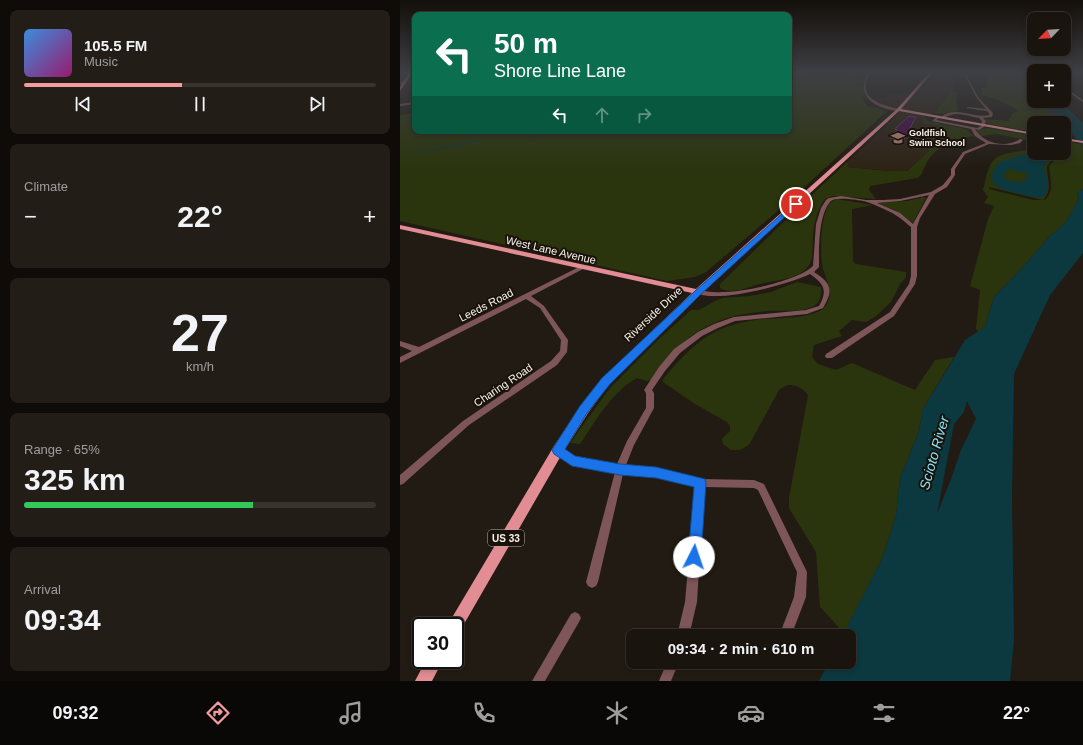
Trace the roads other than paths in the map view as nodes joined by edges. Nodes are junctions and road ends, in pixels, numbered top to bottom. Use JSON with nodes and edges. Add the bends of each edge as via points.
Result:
{"nodes":[{"id":1,"x":875,"y":104,"type":"edge"},
{"id":2,"x":904,"y":104,"type":"edge"},
{"id":3,"x":983,"y":104,"type":"edge"},
{"id":4,"x":968,"y":108,"type":"dead end"},
{"id":5,"x":898,"y":110,"type":"junction"},
{"id":6,"x":989,"y":110,"type":"junction"},
{"id":7,"x":903,"y":111,"type":"junction"},
{"id":8,"x":943,"y":117,"type":"junction"},
{"id":9,"x":937,"y":118,"type":"junction"},
{"id":10,"x":981,"y":118,"type":"junction"},
{"id":11,"x":968,"y":122,"type":"junction"},
{"id":12,"x":972,"y":128,"type":"junction"},
{"id":13,"x":1027,"y":133,"type":"edge"},
{"id":14,"x":1021,"y":140,"type":"dead end"},
{"id":15,"x":1071,"y":140,"type":"edge"},
{"id":16,"x":1083,"y":142,"type":"edge"},
{"id":17,"x":989,"y":143,"type":"junction"},
{"id":18,"x":933,"y":193,"type":"junction"},
{"id":19,"x":868,"y":201,"type":"junction"},
{"id":20,"x":914,"y":227,"type":"junction"},
{"id":21,"x":400,"y":228,"type":"edge"},
{"id":22,"x":581,"y":268,"type":"junction"},
{"id":23,"x":811,"y":272,"type":"junction"},
{"id":24,"x":698,"y":292,"type":"junction"},
{"id":25,"x":526,"y":296,"type":"junction"},
{"id":26,"x":400,"y":343,"type":"edge"},
{"id":27,"x":418,"y":350,"type":"junction"},
{"id":28,"x":830,"y":356,"type":"dead end"},
{"id":29,"x":400,"y":360,"type":"edge"},
{"id":30,"x":558,"y":450,"type":"junction"},
{"id":31,"x":620,"y":469,"type":"junction"},
{"id":32,"x":400,"y":481,"type":"edge"},
{"id":33,"x":700,"y":483,"type":"junction"},
{"id":34,"x":592,"y":582,"type":"dead end"},
{"id":35,"x":460,"y":617,"type":"edge"},
{"id":36,"x":575,"y":618,"type":"dead end"},
{"id":37,"x":685,"y":629,"type":"edge"},
{"id":38,"x":788,"y":629,"type":"edge"},
{"id":39,"x":430,"y":669,"type":"edge"},
{"id":40,"x":670,"y":669,"type":"edge"},
{"id":41,"x":423,"y":681,"type":"edge"},
{"id":42,"x":538,"y":681,"type":"edge"},
{"id":43,"x":665,"y":681,"type":"edge"}],
"edges":[{"from":1,"to":5,"type":"street"},
{"from":2,"to":5,"type":"main road","name":"Riverside Drive","number":"US 33"},
{"from":3,"to":6,"type":"street"},
{"from":4,"to":6,"type":"street"},
{"from":5,"to":7,"type":"main road"},
{"from":5,"to":24,"type":"main road","name":"Riverside Drive","number":"US 33"},
{"from":6,"to":10,"type":"street","via":[[991,116]]},
{"from":7,"to":8,"type":"main road"},
{"from":7,"to":9,"type":"main road"},
{"from":8,"to":10,"type":"street","via":[[956,113]]},
{"from":8,"to":11,"type":"main road"},
{"from":9,"to":11,"type":"main road"},
{"from":9,"to":12,"type":"street","via":[[934,120],[936,122]]},
{"from":10,"to":12,"type":"street","via":[[984,121],[983,126]]},
{"from":11,"to":13,"type":"main road"},
{"from":12,"to":17,"type":"street","via":[[976,135]]},
{"from":14,"to":17,"type":"street","via":[[1013,144]]},
{"from":15,"to":16,"type":"main road"},
{"from":17,"to":18,"type":"street","via":[[964,153],[953,169],[953,176],[945,186]]},
{"from":18,"to":19,"type":"street","via":[[898,200]]},
{"from":18,"to":20,"type":"street"},
{"from":19,"to":20,"type":"street","via":[[892,210]]},
{"from":19,"to":23,"type":"street","via":[[842,197],[828,201],[820,220],[816,267]]},
{"from":20,"to":28,"type":"street","via":[[912,284],[892,314]]},
{"from":21,"to":22,"type":"main road","name":"West Lane Avenue"},
{"from":22,"to":24,"type":"main road","name":"West Lane Avenue"},
{"from":22,"to":25,"type":"street","name":"Leeds Road"},
{"from":23,"to":24,"type":"street","via":[[750,291],[724,294]]},
{"from":23,"to":31,"type":"street","via":[[826,285],[825,303],[816,310],[734,319],[700,334],[677,351],[648,390],[650,408],[630,444]]},
{"from":24,"to":30,"type":"main road","name":"Riverside Drive","number":"US 33","via":[[606,381]]},
{"from":25,"to":27,"type":"street","name":"Leeds Road"},
{"from":25,"to":32,"type":"street","name":"Charing Road","via":[[542,308],[565,340],[563,352],[554,363],[466,423]]},
{"from":26,"to":27,"type":"street"},
{"from":27,"to":29,"type":"street","name":"Leeds Road"},
{"from":30,"to":31,"type":"street","via":[[572,461]]},
{"from":30,"to":35,"type":"main road","name":"Riverside Drive","number":"US 33"},
{"from":31,"to":33,"type":"street","via":[[656,473]]},
{"from":31,"to":34,"type":"street"},
{"from":33,"to":37,"type":"street","via":[[691,602]]},
{"from":33,"to":38,"type":"street","via":[[754,484],[763,491],[802,572],[800,596]]},
{"from":36,"to":42,"type":"street"},
{"from":39,"to":41,"type":"main road"},
{"from":40,"to":43,"type":"street"}]}
